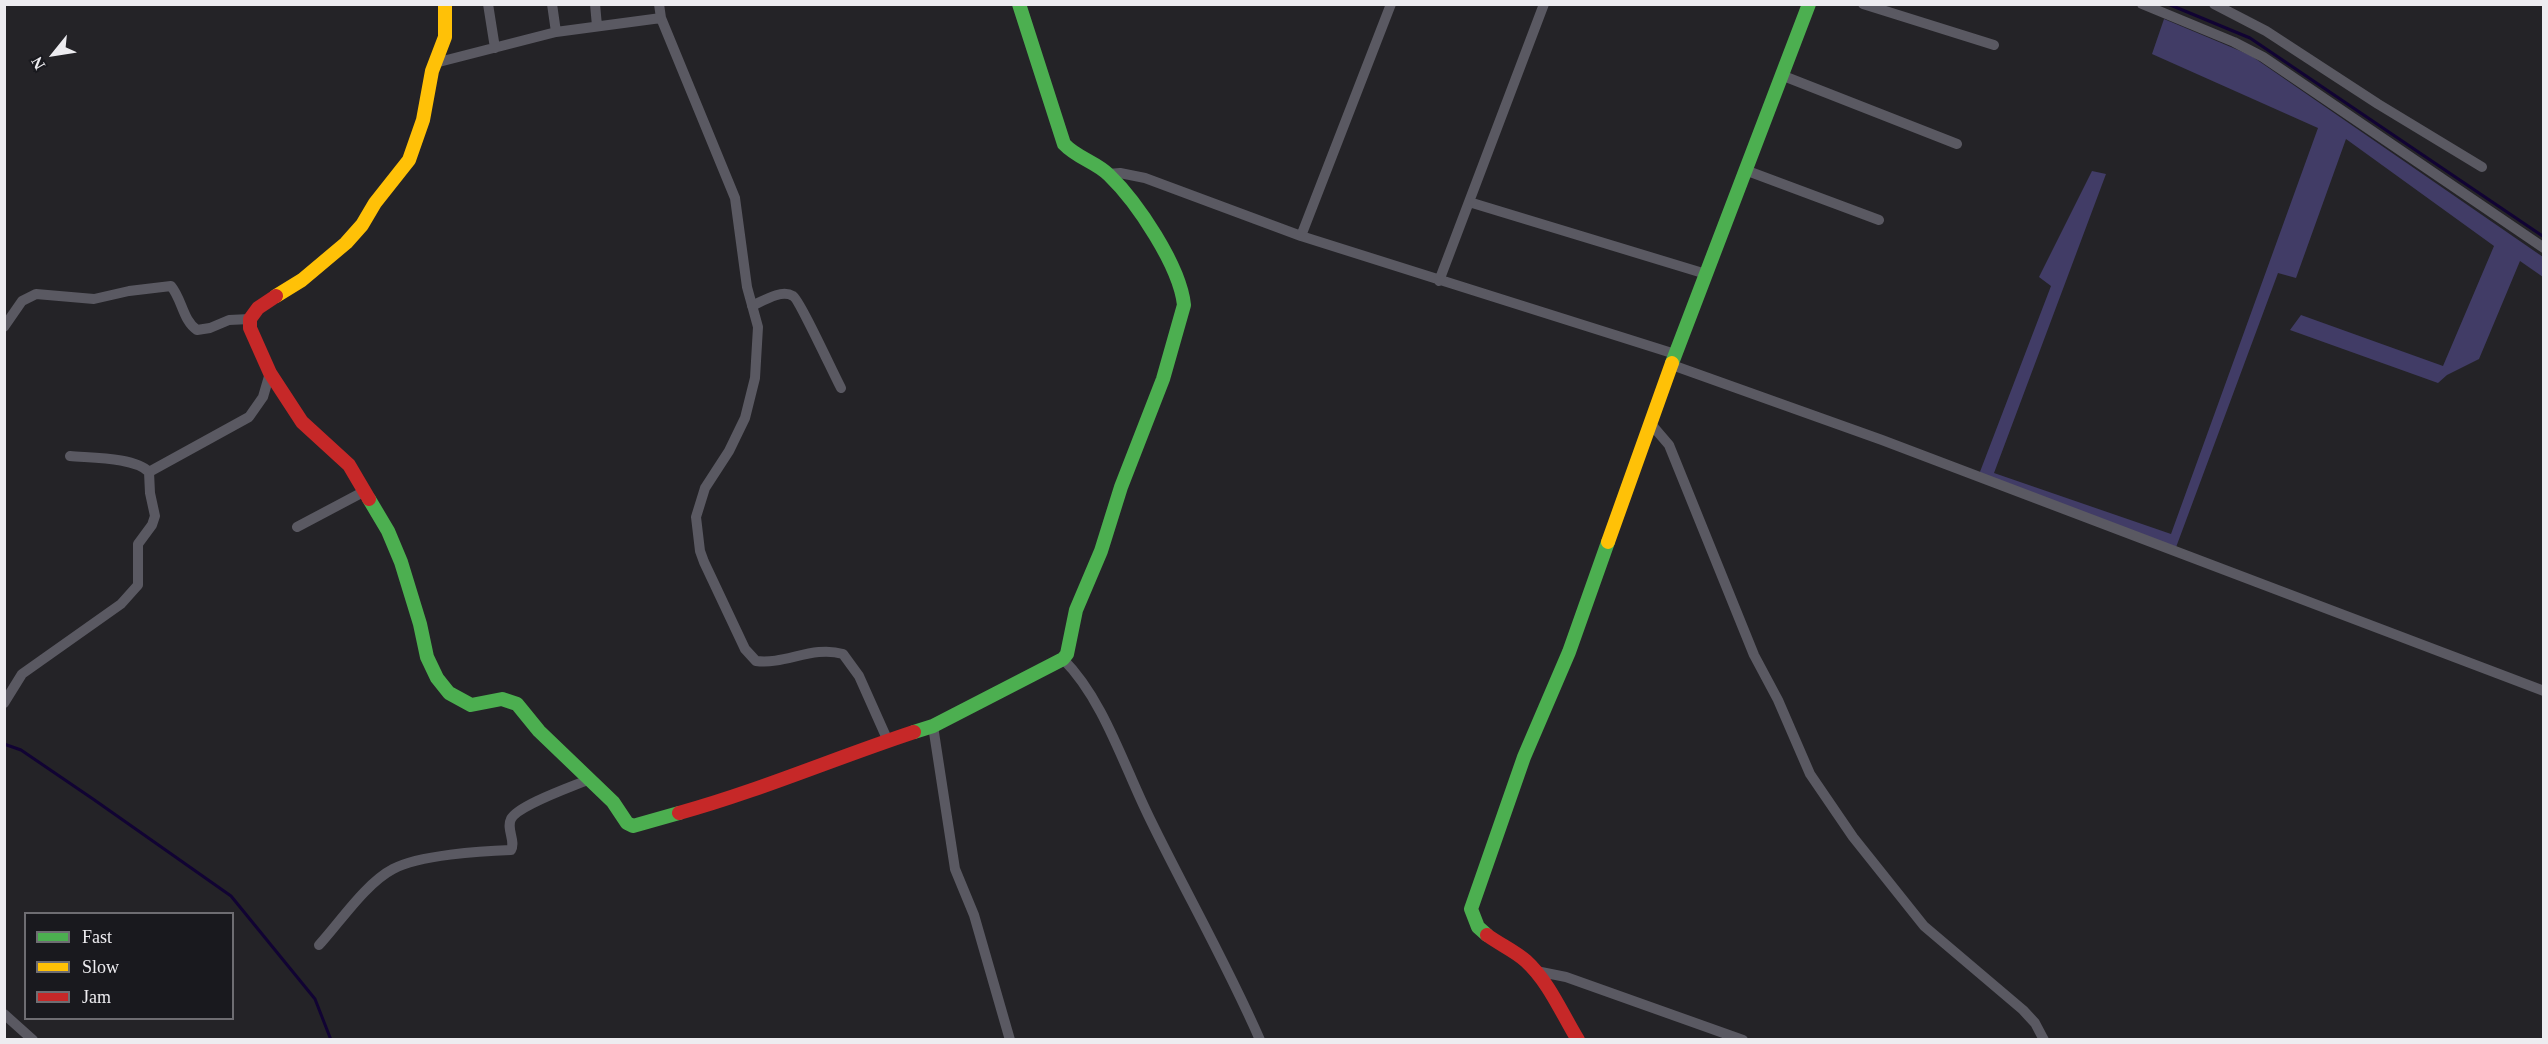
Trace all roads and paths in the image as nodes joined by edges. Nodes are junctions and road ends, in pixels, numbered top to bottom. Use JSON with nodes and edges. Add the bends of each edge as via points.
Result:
{"nodes":[{"id":1,"x":445,"y":4,"type":"edge"},
{"id":2,"x":488,"y":4,"type":"edge"},
{"id":3,"x":552,"y":4,"type":"edge"},
{"id":4,"x":595,"y":4,"type":"edge"},
{"id":5,"x":659,"y":4,"type":"edge"},
{"id":6,"x":1019,"y":4,"type":"edge"},
{"id":7,"x":1391,"y":4,"type":"edge"},
{"id":8,"x":1544,"y":4,"type":"edge"},
{"id":9,"x":1809,"y":4,"type":"edge"},
{"id":10,"x":1863,"y":4,"type":"edge"},
{"id":11,"x":2142,"y":4,"type":"edge"},
{"id":12,"x":2214,"y":4,"type":"edge"},
{"id":13,"x":661,"y":18,"type":"junction"},
{"id":14,"x":597,"y":26,"type":"junction"},
{"id":15,"x":556,"y":32,"type":"junction"},
{"id":16,"x":1994,"y":45,"type":"dead end"},
{"id":17,"x":495,"y":48,"type":"junction"},
{"id":18,"x":435,"y":63,"type":"junction"},
{"id":19,"x":1781,"y":75,"type":"junction"},
{"id":20,"x":1957,"y":144,"type":"dead end"},
{"id":21,"x":2482,"y":167,"type":"dead end"},
{"id":22,"x":1745,"y":170,"type":"junction"},
{"id":23,"x":1108,"y":174,"type":"junction"},
{"id":24,"x":1469,"y":202,"type":"junction"},
{"id":25,"x":1879,"y":220,"type":"dead end"},
{"id":26,"x":1301,"y":236,"type":"junction"},
{"id":27,"x":2544,"y":248,"type":"edge"},
{"id":28,"x":1706,"y":274,"type":"junction"},
{"id":29,"x":1439,"y":281,"type":"junction"},
{"id":30,"x":752,"y":306,"type":"junction"},
{"id":31,"x":250,"y":319,"type":"junction"},
{"id":32,"x":4,"y":327,"type":"edge"},
{"id":33,"x":1673,"y":360,"type":"junction"},
{"id":34,"x":270,"y":373,"type":"junction"},
{"id":35,"x":841,"y":388,"type":"dead end"},
{"id":36,"x":1651,"y":424,"type":"junction"},
{"id":37,"x":70,"y":456,"type":"dead end"},
{"id":38,"x":149,"y":472,"type":"junction"},
{"id":39,"x":365,"y":491,"type":"junction"},
{"id":40,"x":297,"y":527,"type":"dead end"},
{"id":41,"x":1063,"y":660,"type":"junction"},
{"id":42,"x":2544,"y":691,"type":"edge"},
{"id":43,"x":4,"y":703,"type":"edge"},
{"id":44,"x":933,"y":726,"type":"junction"},
{"id":45,"x":888,"y":741,"type":"junction"},
{"id":46,"x":590,"y":779,"type":"junction"},
{"id":47,"x":320,"y":945,"type":"dead end"},
{"id":48,"x":1536,"y":971,"type":"junction"},
{"id":49,"x":4,"y":1014,"type":"edge"},
{"id":50,"x":33,"y":1040,"type":"edge"},
{"id":51,"x":1010,"y":1040,"type":"edge"},
{"id":52,"x":1260,"y":1040,"type":"edge"},
{"id":53,"x":1578,"y":1040,"type":"edge"},
{"id":54,"x":1743,"y":1040,"type":"edge"},
{"id":55,"x":2044,"y":1040,"type":"edge"}],
"edges":[{"from":1,"to":18,"type":"street","via":[[445,37]]},
{"from":2,"to":17,"type":"street"},
{"from":3,"to":15,"type":"street"},
{"from":4,"to":14,"type":"street"},
{"from":5,"to":13,"type":"street"},
{"from":6,"to":23,"type":"street","via":[[1064,144],[1074,155]]},
{"from":7,"to":26,"type":"street"},
{"from":8,"to":24,"type":"street"},
{"from":9,"to":19,"type":"street"},
{"from":10,"to":16,"type":"street"},
{"from":11,"to":27,"type":"street","via":[[2263,57]]},
{"from":12,"to":21,"type":"street","via":[[2266,32]]},
{"from":13,"to":14,"type":"street"},
{"from":13,"to":30,"type":"street","via":[[735,198]]},
{"from":14,"to":15,"type":"street"},
{"from":15,"to":17,"type":"street"},
{"from":17,"to":18,"type":"street"},
{"from":18,"to":31,"type":"street","via":[[418,140],[402,171],[346,243],[303,280],[261,305]]},
{"from":19,"to":20,"type":"street"},
{"from":19,"to":22,"type":"street"},
{"from":22,"to":25,"type":"street"},
{"from":22,"to":28,"type":"street"},
{"from":23,"to":26,"type":"street","via":[[1145,178]]},
{"from":23,"to":41,"type":"street","via":[[1157,238],[1180,285],[1184,305],[1163,379],[1076,610]]},
{"from":24,"to":28,"type":"street"},
{"from":24,"to":29,"type":"street"},
{"from":26,"to":29,"type":"street"},
{"from":28,"to":33,"type":"street"},
{"from":29,"to":33,"type":"street"},
{"from":30,"to":35,"type":"street","via":[[783,294],[794,296]]},
{"from":30,"to":45,"type":"street","via":[[758,327],[755,378],[745,418],[699,501],[696,517],[700,551],[750,655],[756,661],[766,662],[806,654],[843,654],[859,676]]},
{"from":31,"to":32,"type":"street","via":[[229,320],[197,330],[171,286],[94,299],[36,294],[22,300]]},
{"from":31,"to":34,"type":"street"},
{"from":33,"to":36,"type":"street"},
{"from":33,"to":42,"type":"street"},
{"from":34,"to":38,"type":"street","via":[[263,397],[249,417]]},
{"from":34,"to":39,"type":"street","via":[[302,422],[349,465]]},
{"from":36,"to":48,"type":"street","via":[[1569,652],[1524,756],[1472,909],[1479,930]]},
{"from":36,"to":55,"type":"street","via":[[1669,445],[1754,655],[1810,774],[1853,837],[1920,921],[2023,1010]]},
{"from":37,"to":38,"type":"street","via":[[130,462]]},
{"from":38,"to":43,"type":"street","via":[[155,516],[138,544],[138,585],[121,604],[22,674]]},
{"from":39,"to":40,"type":"street"},
{"from":39,"to":46,"type":"street","via":[[401,562],[427,657],[443,686],[471,705],[512,700],[556,749]]},
{"from":41,"to":44,"type":"street"},
{"from":41,"to":52,"type":"street","via":[[1084,683],[1225,962]]},
{"from":44,"to":45,"type":"street"},
{"from":44,"to":51,"type":"street","via":[[952,857],[974,915]]},
{"from":45,"to":46,"type":"street","via":[[735,798],[633,826]]},
{"from":46,"to":47,"type":"street","via":[[515,814],[510,822],[511,850],[442,857],[393,869],[368,889]]},
{"from":48,"to":53,"type":"street"},
{"from":48,"to":54,"type":"street","via":[[1566,977]]},
{"from":49,"to":50,"type":"street"}]}
